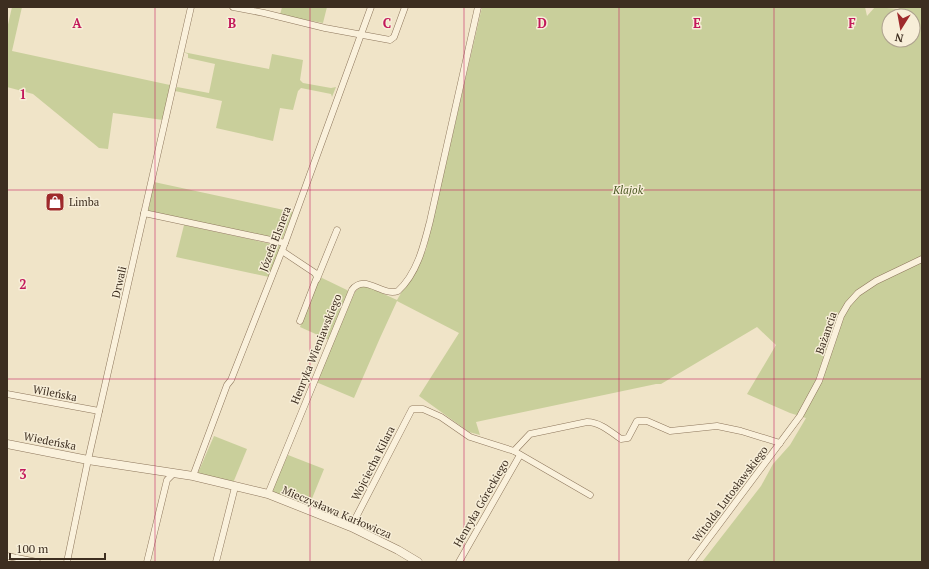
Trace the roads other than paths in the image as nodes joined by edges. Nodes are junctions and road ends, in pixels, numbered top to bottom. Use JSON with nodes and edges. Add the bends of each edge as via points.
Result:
{"nodes":[{"id":1,"x":191,"y":7,"type":"edge"},
{"id":2,"x":233,"y":7,"type":"edge"},
{"id":3,"x":371,"y":7,"type":"edge"},
{"id":4,"x":406,"y":7,"type":"edge"},
{"id":5,"x":478,"y":7,"type":"edge"},
{"id":6,"x":360,"y":36,"type":"junction"},
{"id":7,"x":144,"y":213,"type":"junction"},
{"id":8,"x":337,"y":230,"type":"dead end"},
{"id":9,"x":285,"y":243,"type":"junction"},
{"id":10,"x":282,"y":251,"type":"junction"},
{"id":11,"x":922,"y":259,"type":"edge"},
{"id":12,"x":317,"y":279,"type":"junction"},
{"id":13,"x":300,"y":321,"type":"dead end"},
{"id":14,"x":7,"y":394,"type":"edge"},
{"id":15,"x":412,"y":409,"type":"joint"},
{"id":16,"x":99,"y":411,"type":"junction"},
{"id":17,"x":780,"y":443,"type":"junction"},
{"id":18,"x":7,"y":444,"type":"edge"},
{"id":19,"x":514,"y":451,"type":"junction"},
{"id":20,"x":520,"y":455,"type":"junction"},
{"id":21,"x":88,"y":460,"type":"junction"},
{"id":22,"x":174,"y":474,"type":"junction"},
{"id":23,"x":192,"y":476,"type":"junction"},
{"id":24,"x":235,"y":487,"type":"junction"},
{"id":25,"x":268,"y":494,"type":"junction"},
{"id":26,"x":590,"y":495,"type":"dead end"},
{"id":27,"x":351,"y":527,"type":"junction"},
{"id":28,"x":7,"y":556,"type":"edge"},
{"id":29,"x":37,"y":562,"type":"edge"},
{"id":30,"x":67,"y":562,"type":"edge"},
{"id":31,"x":147,"y":562,"type":"edge"},
{"id":32,"x":216,"y":562,"type":"edge"},
{"id":33,"x":418,"y":562,"type":"edge"},
{"id":34,"x":459,"y":562,"type":"edge"},
{"id":35,"x":691,"y":562,"type":"edge"}],
"edges":[{"from":1,"to":7,"type":"street","name":"Drwali"},
{"from":2,"to":6,"type":"street"},
{"from":3,"to":6,"type":"street","name":"Józefa Elsnera"},
{"from":4,"to":6,"type":"street","via":[[393,39]]},
{"from":5,"to":25,"type":"street","name":"Henryka Wieniawskiego","via":[[423,249],[398,291],[389,292],[366,283],[355,286],[352,290]]},
{"from":6,"to":9,"type":"street","name":"Józefa Elsnera"},
{"from":7,"to":9,"type":"street"},
{"from":7,"to":16,"type":"street","name":"Drwali"},
{"from":8,"to":12,"type":"street"},
{"from":9,"to":10,"type":"street","name":"Józefa Elsnera"},
{"from":10,"to":12,"type":"street","via":[[315,273]]},
{"from":10,"to":23,"type":"street","name":"Józefa Elsnera"},
{"from":11,"to":17,"type":"street","name":"Bażancia","via":[[876,281],[858,293],[848,304],[841,316],[820,381],[800,416]]},
{"from":12,"to":13,"type":"street"},
{"from":14,"to":16,"type":"street","name":"Wileńska"},
{"from":15,"to":19,"type":"street","name":"Henryka Góreckiego","via":[[423,409],[441,417],[470,437]]},
{"from":15,"to":27,"type":"street","name":"Wojciecha Kilara"},
{"from":16,"to":21,"type":"street","name":"Drwali"},
{"from":17,"to":19,"type":"street","name":"Witolda Lutosławskiego","via":[[718,426],[670,431],[647,421],[637,421],[628,438],[621,439],[599,424],[587,422],[530,434]]},
{"from":17,"to":35,"type":"street","name":"Witolda Lutosławskiego"},
{"from":18,"to":21,"type":"street","name":"Wiedeńska"},
{"from":19,"to":20,"type":"street","name":"Henryka Góreckiego"},
{"from":20,"to":26,"type":"street","name":"Henryka Góreckiego"},
{"from":20,"to":34,"type":"street","name":"Henryka Góreckiego"},
{"from":21,"to":22,"type":"street","name":"Wiedeńska"},
{"from":21,"to":30,"type":"street","name":"Drwali"},
{"from":22,"to":23,"type":"street"},
{"from":22,"to":31,"type":"street","via":[[168,480]]},
{"from":23,"to":24,"type":"street"},
{"from":24,"to":25,"type":"street"},
{"from":24,"to":32,"type":"street"},
{"from":25,"to":27,"type":"street","name":"Mieczysława Karłowicza"},
{"from":27,"to":33,"type":"street","name":"Mieczysława Karłowicza"},
{"from":28,"to":29,"type":"street"}]}
